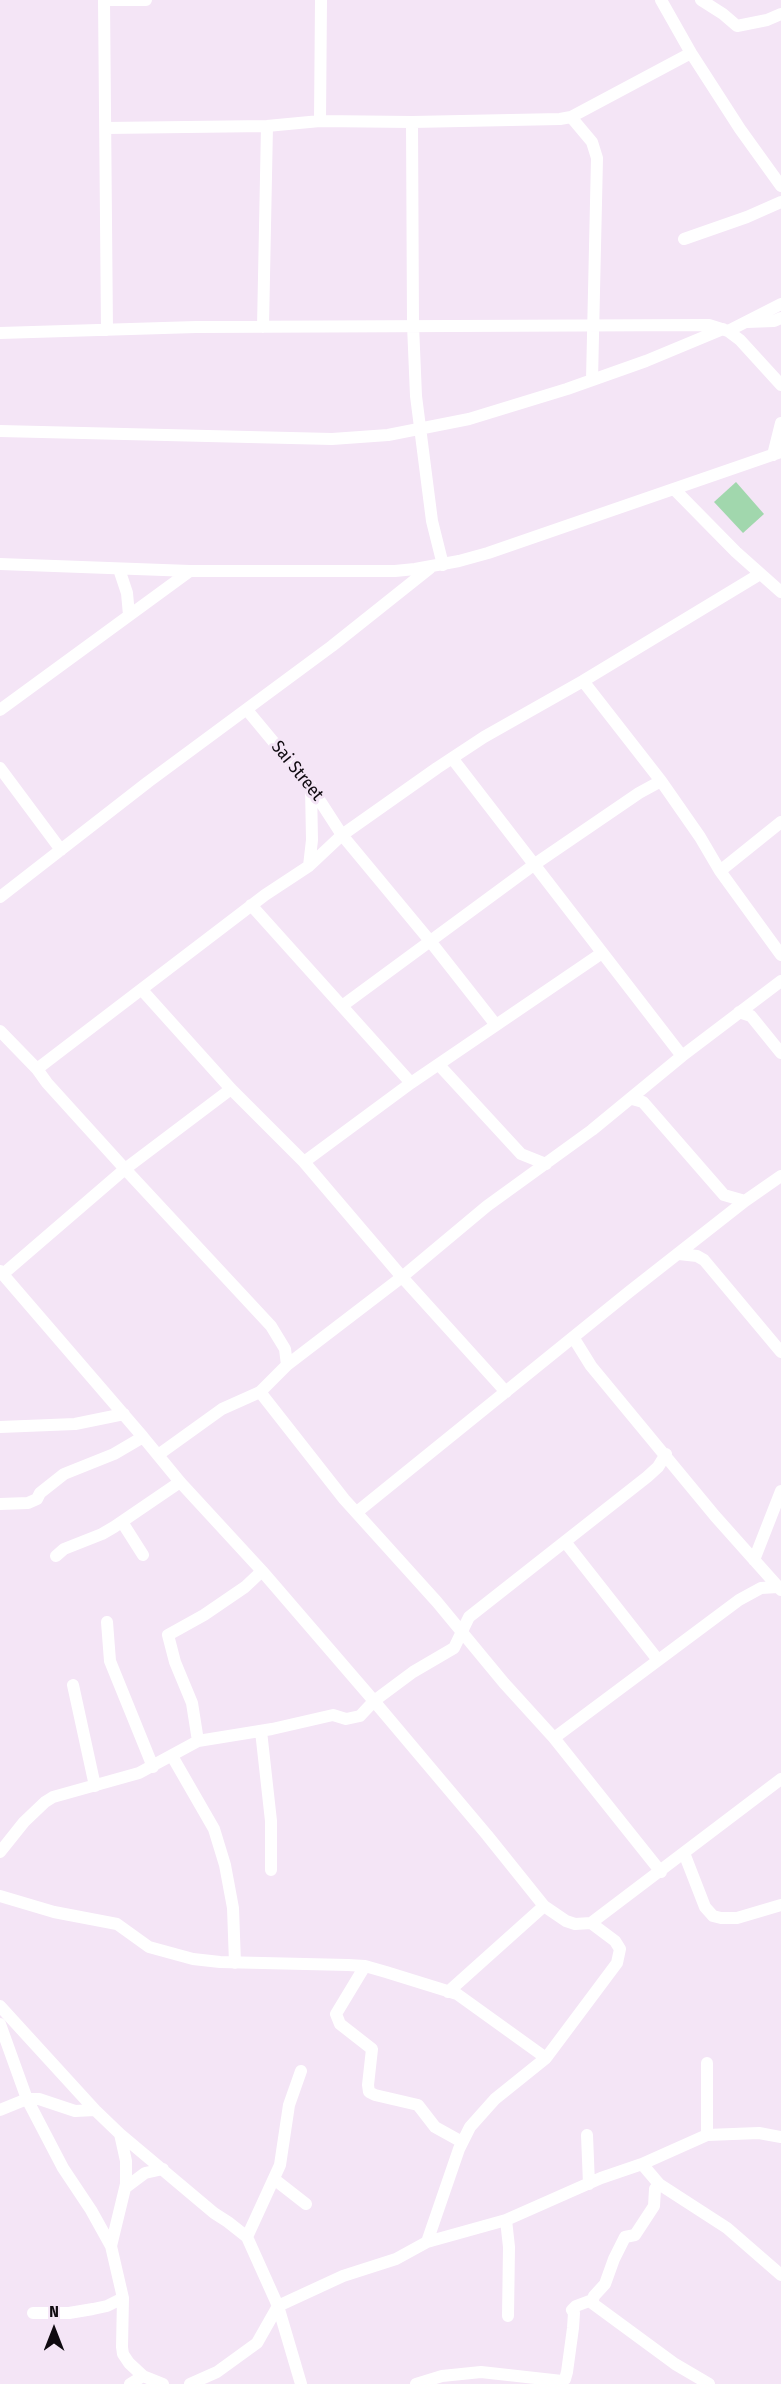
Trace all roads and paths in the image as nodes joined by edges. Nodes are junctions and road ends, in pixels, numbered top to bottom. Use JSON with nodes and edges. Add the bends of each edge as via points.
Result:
{"nodes":[{"id":1,"x":104,"y":0,"type":"edge"},
{"id":2,"x":146,"y":0,"type":"edge"},
{"id":3,"x":321,"y":0,"type":"edge"},
{"id":4,"x":661,"y":0,"type":"edge"},
{"id":5,"x":701,"y":0,"type":"edge"},
{"id":6,"x":781,"y":14,"type":"edge"},
{"id":7,"x":691,"y":52,"type":"junction"},
{"id":8,"x":571,"y":117,"type":"junction"},
{"id":9,"x":320,"y":121,"type":"junction"},
{"id":10,"x":412,"y":122,"type":"junction"},
{"id":11,"x":267,"y":126,"type":"junction"},
{"id":12,"x":106,"y":128,"type":"junction"},
{"id":13,"x":781,"y":186,"type":"edge"},
{"id":14,"x":781,"y":202,"type":"edge"},
{"id":15,"x":684,"y":239,"type":"dead end"},
{"id":16,"x":781,"y":304,"type":"edge"},
{"id":17,"x":781,"y":318,"type":"edge"},
{"id":18,"x":745,"y":322,"type":"junction"},
{"id":19,"x":414,"y":325,"type":"junction"},
{"id":20,"x":594,"y":325,"type":"junction"},
{"id":21,"x":263,"y":327,"type":"junction"},
{"id":22,"x":107,"y":330,"type":"junction"},
{"id":23,"x":726,"y":330,"type":"junction"},
{"id":24,"x":0,"y":333,"type":"edge"},
{"id":25,"x":592,"y":380,"type":"junction"},
{"id":26,"x":781,"y":385,"type":"edge"},
{"id":27,"x":781,"y":423,"type":"edge"},
{"id":28,"x":0,"y":430,"type":"edge"},
{"id":29,"x":420,"y":430,"type":"junction"},
{"id":30,"x":777,"y":454,"type":"edge"},
{"id":31,"x":674,"y":489,"type":"junction"},
{"id":32,"x":0,"y":564,"type":"edge"},
{"id":33,"x":438,"y":566,"type":"junction"},
{"id":34,"x":119,"y":569,"type":"junction"},
{"id":35,"x":190,"y":571,"type":"junction"},
{"id":36,"x":760,"y":574,"type":"junction"},
{"id":37,"x":781,"y":592,"type":"edge"},
{"id":38,"x":129,"y":615,"type":"junction"},
{"id":39,"x":583,"y":681,"type":"junction"},
{"id":40,"x":0,"y":710,"type":"edge"},
{"id":41,"x":247,"y":710,"type":"junction"},
{"id":42,"x":452,"y":758,"type":"junction"},
{"id":43,"x":0,"y":768,"type":"edge"},
{"id":44,"x":661,"y":781,"type":"junction"},
{"id":45,"x":311,"y":787,"type":"junction"},
{"id":46,"x":781,"y":822,"type":"edge"},
{"id":47,"x":342,"y":836,"type":"junction"},
{"id":48,"x":61,"y":850,"type":"junction"},
{"id":49,"x":535,"y":864,"type":"junction"},
{"id":50,"x":309,"y":866,"type":"junction"},
{"id":51,"x":720,"y":871,"type":"junction"},
{"id":52,"x":0,"y":897,"type":"edge"},
{"id":53,"x":251,"y":905,"type":"junction"},
{"id":54,"x":430,"y":941,"type":"junction"},
{"id":55,"x":602,"y":952,"type":"junction"},
{"id":56,"x":781,"y":956,"type":"edge"},
{"id":57,"x":781,"y":979,"type":"edge"},
{"id":58,"x":142,"y":990,"type":"junction"},
{"id":59,"x":342,"y":1006,"type":"junction"},
{"id":60,"x":739,"y":1012,"type":"junction"},
{"id":61,"x":496,"y":1025,"type":"junction"},
{"id":62,"x":0,"y":1031,"type":"edge"},
{"id":63,"x":781,"y":1053,"type":"edge"},
{"id":64,"x":682,"y":1056,"type":"junction"},
{"id":65,"x":439,"y":1065,"type":"junction"},
{"id":66,"x":37,"y":1069,"type":"junction"},
{"id":67,"x":411,"y":1083,"type":"junction"},
{"id":68,"x":231,"y":1089,"type":"junction"},
{"id":69,"x":632,"y":1099,"type":"junction"},
{"id":70,"x":304,"y":1162,"type":"junction"},
{"id":71,"x":546,"y":1164,"type":"junction"},
{"id":72,"x":125,"y":1169,"type":"junction"},
{"id":73,"x":781,"y":1176,"type":"edge"},
{"id":74,"x":724,"y":1196,"type":"junction"},
{"id":75,"x":746,"y":1201,"type":"junction"},
{"id":76,"x":725,"y":1217,"type":"junction"},
{"id":77,"x":710,"y":1230,"type":"junction"},
{"id":78,"x":679,"y":1254,"type":"junction"},
{"id":79,"x":704,"y":1260,"type":"junction"},
{"id":80,"x":1,"y":1273,"type":"edge"},
{"id":81,"x":402,"y":1277,"type":"junction"},
{"id":82,"x":573,"y":1337,"type":"junction"},
{"id":83,"x":781,"y":1352,"type":"edge"},
{"id":84,"x":287,"y":1365,"type":"junction"},
{"id":85,"x":260,"y":1392,"type":"junction"},
{"id":86,"x":506,"y":1392,"type":"junction"},
{"id":87,"x":124,"y":1414,"type":"junction"},
{"id":88,"x":0,"y":1426,"type":"edge"},
{"id":89,"x":143,"y":1437,"type":"junction"},
{"id":90,"x":666,"y":1454,"type":"junction"},
{"id":91,"x":158,"y":1455,"type":"junction"},
{"id":92,"x":180,"y":1482,"type":"junction"},
{"id":93,"x":781,"y":1491,"type":"edge"},
{"id":94,"x":0,"y":1504,"type":"edge"},
{"id":95,"x":357,"y":1512,"type":"junction"},
{"id":96,"x":122,"y":1522,"type":"junction"},
{"id":97,"x":566,"y":1543,"type":"junction"},
{"id":98,"x":142,"y":1555,"type":"dead end"},
{"id":99,"x":56,"y":1556,"type":"dead end"},
{"id":100,"x":754,"y":1560,"type":"junction"},
{"id":101,"x":262,"y":1571,"type":"junction"},
{"id":102,"x":780,"y":1588,"type":"edge"},
{"id":103,"x":107,"y":1622,"type":"dead end"},
{"id":104,"x":461,"y":1632,"type":"junction"},
{"id":105,"x":658,"y":1659,"type":"junction"},
{"id":106,"x":73,"y":1686,"type":"dead end"},
{"id":107,"x":374,"y":1701,"type":"junction"},
{"id":108,"x":261,"y":1731,"type":"junction"},
{"id":109,"x":554,"y":1738,"type":"junction"},
{"id":110,"x":198,"y":1741,"type":"junction"},
{"id":111,"x":172,"y":1756,"type":"junction"},
{"id":112,"x":153,"y":1767,"type":"junction"},
{"id":113,"x":781,"y":1779,"type":"edge"},
{"id":114,"x":95,"y":1786,"type":"junction"},
{"id":115,"x":0,"y":1852,"type":"edge"},
{"id":116,"x":684,"y":1853,"type":"junction"},
{"id":117,"x":271,"y":1870,"type":"dead end"},
{"id":118,"x":661,"y":1872,"type":"junction"},
{"id":119,"x":0,"y":1896,"type":"edge"},
{"id":120,"x":781,"y":1905,"type":"edge"},
{"id":121,"x":544,"y":1906,"type":"junction"},
{"id":122,"x":591,"y":1923,"type":"junction"},
{"id":123,"x":235,"y":1963,"type":"junction"},
{"id":124,"x":365,"y":1966,"type":"junction"},
{"id":125,"x":448,"y":1992,"type":"junction"},
{"id":126,"x":0,"y":2006,"type":"edge"},
{"id":127,"x":0,"y":2024,"type":"edge"},
{"id":128,"x":546,"y":2058,"type":"junction"},
{"id":129,"x":707,"y":2063,"type":"dead end"},
{"id":130,"x":301,"y":2071,"type":"dead end"},
{"id":131,"x":27,"y":2099,"type":"junction"},
{"id":132,"x":0,"y":2110,"type":"edge"},
{"id":133,"x":95,"y":2110,"type":"junction"},
{"id":134,"x":120,"y":2134,"type":"junction"},
{"id":135,"x":587,"y":2135,"type":"dead end"},
{"id":136,"x":707,"y":2135,"type":"junction"},
{"id":137,"x":781,"y":2137,"type":"edge"},
{"id":138,"x":462,"y":2142,"type":"junction"},
{"id":139,"x":642,"y":2163,"type":"junction"},
{"id":140,"x":164,"y":2169,"type":"junction"},
{"id":141,"x":274,"y":2179,"type":"junction"},
{"id":142,"x":589,"y":2184,"type":"junction"},
{"id":143,"x":659,"y":2184,"type":"junction"},
{"id":144,"x":125,"y":2188,"type":"junction"},
{"id":145,"x":306,"y":2204,"type":"dead end"},
{"id":146,"x":506,"y":2220,"type":"junction"},
{"id":147,"x":246,"y":2237,"type":"junction"},
{"id":148,"x":427,"y":2242,"type":"junction"},
{"id":149,"x":111,"y":2246,"type":"junction"},
{"id":150,"x":781,"y":2275,"type":"edge"},
{"id":151,"x":123,"y":2298,"type":"junction"},
{"id":152,"x":592,"y":2300,"type":"junction"},
{"id":153,"x":278,"y":2306,"type":"junction"},
{"id":154,"x":33,"y":2313,"type":"dead end"},
{"id":155,"x":508,"y":2316,"type":"dead end"},
{"id":156,"x":500,"y":2374,"type":"junction"},
{"id":157,"x":143,"y":2376,"type":"junction"},
{"id":158,"x":130,"y":2384,"type":"edge"},
{"id":159,"x":163,"y":2384,"type":"edge"},
{"id":160,"x":190,"y":2384,"type":"edge"},
{"id":161,"x":301,"y":2384,"type":"edge"},
{"id":162,"x":416,"y":2384,"type":"edge"},
{"id":163,"x":510,"y":2384,"type":"edge"},
{"id":164,"x":709,"y":2384,"type":"edge"}],
"edges":[{"from":1,"to":2,"type":"street"},
{"from":1,"to":12,"type":"street"},
{"from":3,"to":9,"type":"street"},
{"from":4,"to":7,"type":"street"},
{"from":5,"to":6,"type":"street","via":[[736,26],[767,21]]},
{"from":7,"to":8,"type":"street"},
{"from":7,"to":13,"type":"street"},
{"from":8,"to":10,"type":"street"},
{"from":8,"to":20,"type":"street","via":[[592,142],[597,158]]},
{"from":9,"to":10,"type":"street"},
{"from":9,"to":11,"type":"street"},
{"from":10,"to":19,"type":"street"},
{"from":11,"to":12,"type":"street"},
{"from":11,"to":21,"type":"street"},
{"from":12,"to":22,"type":"street"},
{"from":14,"to":15,"type":"street"},
{"from":16,"to":18,"type":"street"},
{"from":17,"to":18,"type":"street"},
{"from":18,"to":23,"type":"street"},
{"from":19,"to":20,"type":"street"},
{"from":19,"to":21,"type":"street"},
{"from":19,"to":29,"type":"street"},
{"from":20,"to":23,"type":"street","via":[[697,324]]},
{"from":20,"to":25,"type":"street"},
{"from":21,"to":22,"type":"street"},
{"from":22,"to":24,"type":"street"},
{"from":23,"to":25,"type":"street"},
{"from":23,"to":26,"type":"street","via":[[752,351]]},
{"from":25,"to":29,"type":"street","via":[[469,419]]},
{"from":27,"to":30,"type":"street"},
{"from":28,"to":29,"type":"street","via":[[332,439]]},
{"from":29,"to":33,"type":"street"},
{"from":30,"to":31,"type":"street"},
{"from":31,"to":33,"type":"street","via":[[489,553]]},
{"from":31,"to":36,"type":"street"},
{"from":32,"to":34,"type":"street"},
{"from":33,"to":35,"type":"street","via":[[395,571]]},
{"from":33,"to":41,"type":"street"},
{"from":34,"to":35,"type":"street"},
{"from":34,"to":38,"type":"street"},
{"from":35,"to":38,"type":"street"},
{"from":36,"to":37,"type":"street"},
{"from":36,"to":39,"type":"street"},
{"from":38,"to":40,"type":"street"},
{"from":39,"to":42,"type":"street"},
{"from":39,"to":44,"type":"street"},
{"from":41,"to":45,"type":"street","name":"Sai Street"},
{"from":41,"to":48,"type":"street"},
{"from":42,"to":47,"type":"street"},
{"from":42,"to":49,"type":"street"},
{"from":43,"to":48,"type":"street"},
{"from":44,"to":49,"type":"street"},
{"from":44,"to":51,"type":"street"},
{"from":45,"to":47,"type":"street","name":"Sai Street"},
{"from":45,"to":50,"type":"street"},
{"from":46,"to":51,"type":"street"},
{"from":47,"to":50,"type":"street"},
{"from":47,"to":54,"type":"street","name":"Sai Street"},
{"from":48,"to":52,"type":"street"},
{"from":49,"to":54,"type":"street"},
{"from":49,"to":55,"type":"street"},
{"from":50,"to":53,"type":"street"},
{"from":51,"to":56,"type":"street"},
{"from":53,"to":58,"type":"street"},
{"from":53,"to":59,"type":"street"},
{"from":54,"to":59,"type":"street"},
{"from":54,"to":61,"type":"street","name":"Sai Street"},
{"from":55,"to":61,"type":"street"},
{"from":55,"to":64,"type":"street"},
{"from":57,"to":60,"type":"street"},
{"from":58,"to":66,"type":"street"},
{"from":58,"to":68,"type":"street"},
{"from":59,"to":67,"type":"street"},
{"from":60,"to":63,"type":"street","via":[[751,1016]]},
{"from":60,"to":64,"type":"street"},
{"from":61,"to":65,"type":"street"},
{"from":62,"to":66,"type":"street"},
{"from":64,"to":69,"type":"street"},
{"from":65,"to":67,"type":"street"},
{"from":65,"to":71,"type":"street","via":[[521,1154]]},
{"from":66,"to":72,"type":"street"},
{"from":67,"to":70,"type":"street"},
{"from":68,"to":70,"type":"street"},
{"from":68,"to":72,"type":"street"},
{"from":69,"to":71,"type":"street"},
{"from":69,"to":74,"type":"street","via":[[643,1102]]},
{"from":70,"to":81,"type":"street"},
{"from":71,"to":81,"type":"street","via":[[487,1206]]},
{"from":72,"to":80,"type":"street"},
{"from":72,"to":84,"type":"street","via":[[271,1326],[285,1349]]},
{"from":73,"to":75,"type":"street"},
{"from":74,"to":75,"type":"street"},
{"from":74,"to":76,"type":"street"},
{"from":75,"to":76,"type":"street"},
{"from":76,"to":77,"type":"street"},
{"from":77,"to":78,"type":"street"},
{"from":77,"to":79,"type":"street"},
{"from":78,"to":79,"type":"street"},
{"from":78,"to":82,"type":"street"},
{"from":79,"to":83,"type":"street"},
{"from":80,"to":87,"type":"street"},
{"from":81,"to":84,"type":"street"},
{"from":81,"to":86,"type":"street"},
{"from":82,"to":86,"type":"street"},
{"from":82,"to":90,"type":"street","via":[[591,1366]]},
{"from":84,"to":85,"type":"street"},
{"from":85,"to":91,"type":"street","via":[[222,1408]]},
{"from":85,"to":95,"type":"street"},
{"from":86,"to":95,"type":"street"},
{"from":87,"to":88,"type":"street","via":[[75,1424]]},
{"from":87,"to":89,"type":"street"},
{"from":89,"to":91,"type":"street"},
{"from":89,"to":94,"type":"street","via":[[114,1454],[64,1474],[38,1499]]},
{"from":90,"to":97,"type":"street","via":[[647,1477]]},
{"from":90,"to":100,"type":"street"},
{"from":91,"to":92,"type":"street"},
{"from":92,"to":96,"type":"street"},
{"from":92,"to":101,"type":"street"},
{"from":93,"to":100,"type":"street"},
{"from":95,"to":104,"type":"street"},
{"from":96,"to":98,"type":"street"},
{"from":96,"to":99,"type":"street"},
{"from":97,"to":104,"type":"street","via":[[469,1617]]},
{"from":97,"to":105,"type":"street"},
{"from":100,"to":102,"type":"street"},
{"from":101,"to":107,"type":"street"},
{"from":101,"to":110,"type":"street","via":[[237,1593],[168,1635],[192,1703]]},
{"from":102,"to":105,"type":"street","via":[[761,1588],[739,1600]]},
{"from":103,"to":112,"type":"street","via":[[111,1661]]},
{"from":104,"to":107,"type":"street","via":[[450,1651]]},
{"from":104,"to":109,"type":"street"},
{"from":105,"to":109,"type":"street"},
{"from":106,"to":114,"type":"street"},
{"from":107,"to":108,"type":"street","via":[[360,1716],[333,1715]]},
{"from":107,"to":121,"type":"street"},
{"from":108,"to":110,"type":"street"},
{"from":108,"to":117,"type":"street","via":[[271,1821]]},
{"from":109,"to":118,"type":"street"},
{"from":110,"to":111,"type":"street"},
{"from":111,"to":112,"type":"street"},
{"from":111,"to":123,"type":"street","via":[[214,1829],[225,1864]]},
{"from":112,"to":114,"type":"street"},
{"from":113,"to":116,"type":"street"},
{"from":114,"to":115,"type":"street","via":[[45,1802]]},
{"from":116,"to":118,"type":"street"},
{"from":116,"to":120,"type":"street","via":[[712,1916],[737,1918]]},
{"from":118,"to":122,"type":"street"},
{"from":119,"to":123,"type":"street","via":[[54,1912],[117,1923],[158,1951]]},
{"from":121,"to":122,"type":"street","via":[[574,1924]]},
{"from":121,"to":125,"type":"street"},
{"from":122,"to":128,"type":"street","via":[[615,1941],[620,1949],[617,1963]]},
{"from":123,"to":124,"type":"street"},
{"from":124,"to":125,"type":"street"},
{"from":124,"to":138,"type":"street","via":[[336,2014],[340,2024],[372,2049],[369,2092],[418,2105],[435,2127]]},
{"from":125,"to":128,"type":"street","via":[[472,2004]]},
{"from":126,"to":133,"type":"street"},
{"from":127,"to":131,"type":"street"},
{"from":128,"to":138,"type":"street","via":[[495,2099]]},
{"from":129,"to":136,"type":"street"},
{"from":130,"to":141,"type":"street","via":[[289,2105],[280,2165]]},
{"from":131,"to":132,"type":"street"},
{"from":131,"to":133,"type":"street","via":[[75,2111]]},
{"from":131,"to":149,"type":"street"},
{"from":133,"to":134,"type":"street"},
{"from":134,"to":140,"type":"street"},
{"from":134,"to":144,"type":"street","via":[[126,2161]]},
{"from":135,"to":142,"type":"street"},
{"from":136,"to":137,"type":"street","via":[[759,2133]]},
{"from":136,"to":139,"type":"street"},
{"from":138,"to":148,"type":"street"},
{"from":139,"to":142,"type":"street"},
{"from":139,"to":143,"type":"street"},
{"from":140,"to":144,"type":"street","via":[[145,2173]]},
{"from":140,"to":147,"type":"street"},
{"from":141,"to":145,"type":"street"},
{"from":141,"to":147,"type":"street"},
{"from":142,"to":146,"type":"street"},
{"from":143,"to":150,"type":"street","via":[[726,2228]]},
{"from":143,"to":152,"type":"street","via":[[654,2206],[635,2235],[625,2237],[605,2284]]},
{"from":144,"to":149,"type":"street"},
{"from":146,"to":148,"type":"street"},
{"from":146,"to":155,"type":"street"},
{"from":147,"to":153,"type":"street"},
{"from":148,"to":153,"type":"street","via":[[396,2259],[343,2276]]},
{"from":149,"to":151,"type":"street"},
{"from":151,"to":154,"type":"street","via":[[106,2306],[69,2313]]},
{"from":151,"to":157,"type":"street","via":[[123,2354]]},
{"from":152,"to":156,"type":"street","via":[[572,2310],[565,2379],[557,2382]]},
{"from":152,"to":164,"type":"street","via":[[608,2316]]},
{"from":153,"to":160,"type":"street","via":[[256,2343],[217,2372]]},
{"from":153,"to":161,"type":"street"},
{"from":156,"to":162,"type":"street","via":[[442,2376]]},
{"from":156,"to":163,"type":"street"},
{"from":157,"to":158,"type":"street"},
{"from":157,"to":159,"type":"street"}]}
